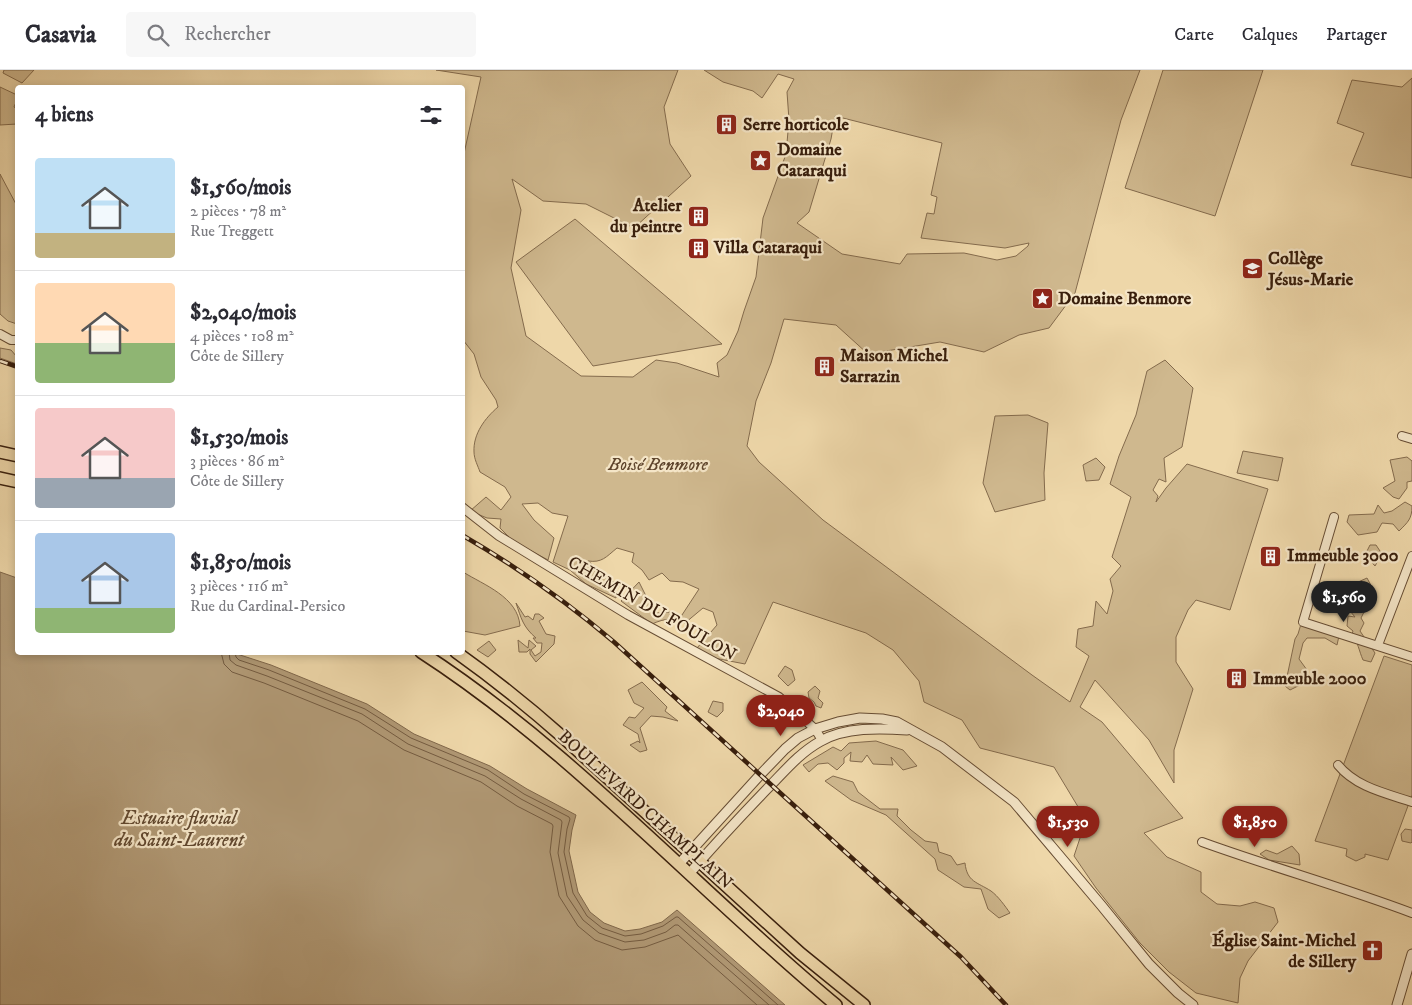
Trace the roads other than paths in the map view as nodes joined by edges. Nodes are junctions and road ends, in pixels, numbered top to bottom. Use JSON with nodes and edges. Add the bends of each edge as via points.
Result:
{"nodes":[{"id":1,"x":0,"y":334,"type":"edge"},
{"id":2,"x":15,"y":340,"type":"edge"},
{"id":3,"x":1402,"y":436,"type":"dead end"},
{"id":4,"x":1412,"y":439,"type":"edge"},
{"id":5,"x":0,"y":452,"type":"edge"},
{"id":6,"x":15,"y":455,"type":"edge"},
{"id":7,"x":0,"y":478,"type":"edge"},
{"id":8,"x":15,"y":481,"type":"edge"},
{"id":9,"x":465,"y":509,"type":"edge"},
{"id":10,"x":1334,"y":517,"type":"dead end"},
{"id":11,"x":1412,"y":556,"type":"edge"},
{"id":12,"x":1378,"y":645,"type":"junction"},
{"id":13,"x":425,"y":655,"type":"edge"},
{"id":14,"x":460,"y":655,"type":"edge"},
{"id":15,"x":1412,"y":657,"type":"edge"},
{"id":16,"x":815,"y":729,"type":"junction"},
{"id":17,"x":912,"y":730,"type":"junction"},
{"id":18,"x":822,"y":740,"type":"junction"},
{"id":19,"x":1338,"y":764,"type":"dead end"},
{"id":20,"x":1412,"y":802,"type":"edge"},
{"id":21,"x":1202,"y":842,"type":"dead end"},
{"id":22,"x":690,"y":852,"type":"junction"},
{"id":23,"x":700,"y":862,"type":"junction"},
{"id":24,"x":679,"y":864,"type":"junction"},
{"id":25,"x":689,"y":874,"type":"junction"},
{"id":26,"x":1412,"y":913,"type":"edge"},
{"id":27,"x":1412,"y":954,"type":"edge"},
{"id":28,"x":836,"y":1005,"type":"edge"},
{"id":29,"x":864,"y":1005,"type":"edge"},
{"id":30,"x":1192,"y":1005,"type":"edge"},
{"id":31,"x":1397,"y":1005,"type":"edge"}],
"edges":[{"from":1,"to":2,"type":"street"},
{"from":3,"to":4,"type":"street"},
{"from":5,"to":6,"type":"main road"},
{"from":7,"to":8,"type":"main road"},
{"from":9,"to":16,"type":"street","name":"CHEMIN DU FOULON","via":[[499,536],[628,615],[779,697]]},
{"from":10,"to":12,"type":"street","via":[[1302,622]]},
{"from":11,"to":12,"type":"street"},
{"from":12,"to":15,"type":"street"},
{"from":13,"to":24,"type":"main road","name":"BOULEVARD CHAMPLAIN","via":[[542,741]]},
{"from":14,"to":22,"type":"main road","name":"BOULEVARD CHAMPLAIN","via":[[529,708]]},
{"from":16,"to":17,"type":"street","via":[[860,718],[897,722]]},
{"from":16,"to":18,"type":"street","name":"CHEMIN DU FOULON"},
{"from":16,"to":22,"type":"street","via":[[798,738],[773,761]]},
{"from":17,"to":18,"type":"street","via":[[865,729]]},
{"from":17,"to":30,"type":"street","via":[[942,747],[1014,802],[1149,964]]},
{"from":18,"to":23,"type":"street","via":[[785,769]]},
{"from":19,"to":20,"type":"street","via":[[1344,773],[1361,784]]},
{"from":21,"to":26,"type":"street"},
{"from":22,"to":23,"type":"main road","name":"BOULEVARD CHAMPLAIN"},
{"from":22,"to":24,"type":"street"},
{"from":23,"to":25,"type":"street"},
{"from":23,"to":29,"type":"main road","name":"BOULEVARD CHAMPLAIN","via":[[800,953]]},
{"from":24,"to":25,"type":"main road","name":"BOULEVARD CHAMPLAIN"},
{"from":25,"to":28,"type":"main road","name":"BOULEVARD CHAMPLAIN"},
{"from":27,"to":31,"type":"street"}]}
